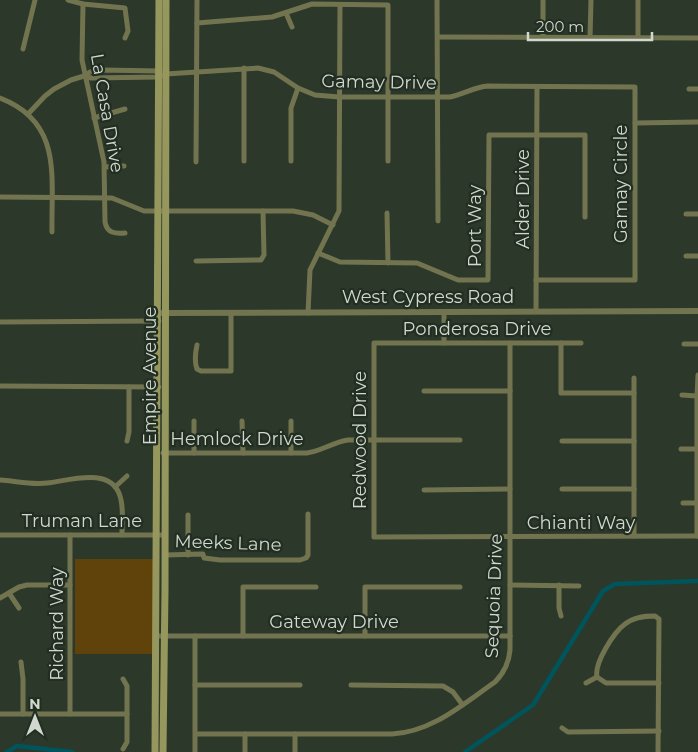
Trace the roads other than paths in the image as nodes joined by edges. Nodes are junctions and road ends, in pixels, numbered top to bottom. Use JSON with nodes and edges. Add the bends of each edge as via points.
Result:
{"nodes":[{"id":1,"x":35,"y":0,"type":"edge"},
{"id":2,"x":68,"y":0,"type":"edge"},
{"id":3,"x":159,"y":0,"type":"edge"},
{"id":4,"x":166,"y":0,"type":"edge"},
{"id":5,"x":197,"y":0,"type":"edge"},
{"id":6,"x":438,"y":0,"type":"edge"},
{"id":7,"x":543,"y":0,"type":"edge"},
{"id":8,"x":590,"y":0,"type":"edge"},
{"id":9,"x":638,"y":0,"type":"edge"},
{"id":10,"x":83,"y":4,"type":"junction"},
{"id":11,"x":340,"y":4,"type":"junction"},
{"id":12,"x":286,"y":13,"type":"junction"},
{"id":13,"x":196,"y":23,"type":"junction"},
{"id":14,"x":292,"y":27,"type":"dead end"},
{"id":15,"x":438,"y":37,"type":"junction"},
{"id":16,"x":125,"y":38,"type":"dead end"},
{"id":17,"x":543,"y":38,"type":"junction"},
{"id":18,"x":590,"y":38,"type":"junction"},
{"id":19,"x":638,"y":38,"type":"junction"},
{"id":20,"x":698,"y":38,"type":"edge"},
{"id":21,"x":23,"y":49,"type":"dead end"},
{"id":22,"x":244,"y":68,"type":"junction"},
{"id":23,"x":196,"y":72,"type":"junction"},
{"id":24,"x":161,"y":74,"type":"junction"},
{"id":25,"x":84,"y":76,"type":"junction"},
{"id":26,"x":537,"y":86,"type":"junction"},
{"id":27,"x":298,"y":88,"type":"junction"},
{"id":28,"x":689,"y":88,"type":"dead end"},
{"id":29,"x":698,"y":88,"type":"edge"},
{"id":30,"x":339,"y":97,"type":"junction"},
{"id":31,"x":388,"y":97,"type":"junction"},
{"id":32,"x":437,"y":97,"type":"junction"},
{"id":33,"x":0,"y":98,"type":"edge"},
{"id":34,"x":125,"y":110,"type":"dead end"},
{"id":35,"x":28,"y":114,"type":"junction"},
{"id":36,"x":94,"y":118,"type":"junction"},
{"id":37,"x":698,"y":122,"type":"edge"},
{"id":38,"x":635,"y":123,"type":"junction"},
{"id":39,"x":537,"y":135,"type":"junction"},
{"id":40,"x":244,"y":161,"type":"dead end"},
{"id":41,"x":388,"y":161,"type":"dead end"},
{"id":42,"x":196,"y":162,"type":"dead end"},
{"id":43,"x":291,"y":162,"type":"dead end"},
{"id":44,"x":124,"y":166,"type":"dead end"},
{"id":45,"x":105,"y":167,"type":"junction"},
{"id":46,"x":0,"y":197,"type":"edge"},
{"id":47,"x":52,"y":197,"type":"junction"},
{"id":48,"x":105,"y":198,"type":"junction"},
{"id":49,"x":162,"y":211,"type":"junction"},
{"id":50,"x":263,"y":211,"type":"junction"},
{"id":51,"x":387,"y":213,"type":"dead end"},
{"id":52,"x":686,"y":214,"type":"dead end"},
{"id":53,"x":698,"y":214,"type":"edge"},
{"id":54,"x":585,"y":217,"type":"dead end"},
{"id":55,"x":438,"y":220,"type":"dead end"},
{"id":56,"x":333,"y":225,"type":"junction"},
{"id":57,"x":52,"y":232,"type":"dead end"},
{"id":58,"x":125,"y":233,"type":"dead end"},
{"id":59,"x":318,"y":253,"type":"junction"},
{"id":60,"x":686,"y":256,"type":"dead end"},
{"id":61,"x":698,"y":256,"type":"edge"},
{"id":62,"x":196,"y":261,"type":"dead end"},
{"id":63,"x":388,"y":263,"type":"junction"},
{"id":64,"x":536,"y":280,"type":"junction"},
{"id":65,"x":698,"y":311,"type":"edge"},
{"id":66,"x":444,"y":312,"type":"junction"},
{"id":67,"x":536,"y":312,"type":"junction"},
{"id":68,"x":162,"y":313,"type":"junction"},
{"id":69,"x":231,"y":313,"type":"junction"},
{"id":70,"x":308,"y":313,"type":"junction"},
{"id":71,"x":162,"y":321,"type":"junction"},
{"id":72,"x":0,"y":322,"type":"edge"},
{"id":73,"x":374,"y":343,"type":"joint"},
{"id":74,"x":444,"y":343,"type":"junction"},
{"id":75,"x":510,"y":343,"type":"junction"},
{"id":76,"x":561,"y":343,"type":"junction"},
{"id":77,"x":581,"y":343,"type":"dead end"},
{"id":78,"x":684,"y":344,"type":"dead end"},
{"id":79,"x":698,"y":344,"type":"edge"},
{"id":80,"x":197,"y":345,"type":"dead end"},
{"id":81,"x":698,"y":375,"type":"edge"},
{"id":82,"x":634,"y":378,"type":"dead end"},
{"id":83,"x":0,"y":386,"type":"edge"},
{"id":84,"x":129,"y":387,"type":"junction"},
{"id":85,"x":162,"y":387,"type":"junction"},
{"id":86,"x":424,"y":391,"type":"dead end"},
{"id":87,"x":510,"y":391,"type":"junction"},
{"id":88,"x":634,"y":393,"type":"junction"},
{"id":89,"x":682,"y":395,"type":"dead end"},
{"id":90,"x":696,"y":396,"type":"junction"},
{"id":91,"x":194,"y":421,"type":"dead end"},
{"id":92,"x":242,"y":421,"type":"dead end"},
{"id":93,"x":291,"y":421,"type":"dead end"},
{"id":94,"x":374,"y":440,"type":"junction"},
{"id":95,"x":460,"y":440,"type":"dead end"},
{"id":96,"x":127,"y":441,"type":"dead end"},
{"id":97,"x":562,"y":441,"type":"dead end"},
{"id":98,"x":634,"y":441,"type":"junction"},
{"id":99,"x":681,"y":449,"type":"dead end"},
{"id":100,"x":696,"y":449,"type":"junction"},
{"id":101,"x":194,"y":452,"type":"junction"},
{"id":102,"x":161,"y":453,"type":"junction"},
{"id":103,"x":242,"y":453,"type":"junction"},
{"id":104,"x":291,"y":453,"type":"junction"},
{"id":105,"x":127,"y":476,"type":"dead end"},
{"id":106,"x":0,"y":480,"type":"edge"},
{"id":107,"x":115,"y":487,"type":"junction"},
{"id":108,"x":510,"y":489,"type":"junction"},
{"id":109,"x":562,"y":489,"type":"dead end"},
{"id":110,"x":634,"y":489,"type":"junction"},
{"id":111,"x":424,"y":490,"type":"dead end"},
{"id":112,"x":683,"y":503,"type":"dead end"},
{"id":113,"x":698,"y":503,"type":"edge"},
{"id":114,"x":308,"y":514,"type":"dead end"},
{"id":115,"x":188,"y":515,"type":"dead end"},
{"id":116,"x":0,"y":535,"type":"edge"},
{"id":117,"x":70,"y":535,"type":"junction"},
{"id":118,"x":122,"y":535,"type":"junction"},
{"id":119,"x":161,"y":535,"type":"junction"},
{"id":120,"x":634,"y":536,"type":"junction"},
{"id":121,"x":698,"y":536,"type":"edge"},
{"id":122,"x":374,"y":537,"type":"joint"},
{"id":123,"x":510,"y":537,"type":"junction"},
{"id":124,"x":164,"y":555,"type":"junction"},
{"id":125,"x":188,"y":555,"type":"junction"},
{"id":126,"x":70,"y":585,"type":"junction"},
{"id":127,"x":510,"y":585,"type":"junction"},
{"id":128,"x":559,"y":585,"type":"junction"},
{"id":129,"x":579,"y":586,"type":"dead end"},
{"id":130,"x":316,"y":587,"type":"dead end"},
{"id":131,"x":460,"y":587,"type":"dead end"},
{"id":132,"x":9,"y":593,"type":"junction"},
{"id":133,"x":0,"y":598,"type":"edge"},
{"id":134,"x":19,"y":608,"type":"dead end"},
{"id":135,"x":561,"y":616,"type":"dead end"},
{"id":136,"x":161,"y":636,"type":"junction"},
{"id":137,"x":195,"y":636,"type":"junction"},
{"id":138,"x":243,"y":636,"type":"junction"},
{"id":139,"x":365,"y":636,"type":"junction"},
{"id":140,"x":510,"y":636,"type":"junction"},
{"id":141,"x":21,"y":662,"type":"dead end"},
{"id":142,"x":597,"y":677,"type":"junction"},
{"id":143,"x":123,"y":679,"type":"dead end"},
{"id":144,"x":586,"y":683,"type":"dead end"},
{"id":145,"x":659,"y":683,"type":"junction"},
{"id":146,"x":195,"y":685,"type":"junction"},
{"id":147,"x":300,"y":685,"type":"dead end"},
{"id":148,"x":351,"y":685,"type":"dead end"},
{"id":149,"x":462,"y":704,"type":"junction"},
{"id":150,"x":0,"y":714,"type":"edge"},
{"id":151,"x":23,"y":714,"type":"junction"},
{"id":152,"x":70,"y":714,"type":"junction"},
{"id":153,"x":127,"y":714,"type":"junction"},
{"id":154,"x":562,"y":728,"type":"dead end"},
{"id":155,"x":658,"y":731,"type":"junction"},
{"id":156,"x":196,"y":734,"type":"junction"},
{"id":157,"x":245,"y":734,"type":"junction"},
{"id":158,"x":295,"y":734,"type":"junction"},
{"id":159,"x":123,"y":749,"type":"dead end"},
{"id":160,"x":155,"y":752,"type":"edge"},
{"id":161,"x":163,"y":752,"type":"edge"},
{"id":162,"x":195,"y":752,"type":"edge"},
{"id":163,"x":245,"y":752,"type":"edge"},
{"id":164,"x":295,"y":752,"type":"edge"},
{"id":165,"x":658,"y":752,"type":"edge"}],
"edges":[{"from":1,"to":21,"type":"street"},
{"from":2,"to":10,"type":"street"},
{"from":3,"to":24,"type":"main road","name":"Empire Avenue"},
{"from":4,"to":24,"type":"main road","name":"Empire Avenue"},
{"from":5,"to":13,"type":"street"},
{"from":6,"to":15,"type":"street"},
{"from":7,"to":17,"type":"street"},
{"from":8,"to":18,"type":"street"},
{"from":9,"to":19,"type":"street"},
{"from":10,"to":16,"type":"street","via":[[125,8],[128,31]]},
{"from":10,"to":25,"type":"street","name":"La Casa Drive"},
{"from":11,"to":12,"type":"street","via":[[312,4]]},
{"from":11,"to":30,"type":"street"},
{"from":11,"to":31,"type":"street","via":[[388,5]]},
{"from":12,"to":13,"type":"street"},
{"from":12,"to":14,"type":"street"},
{"from":13,"to":23,"type":"street"},
{"from":15,"to":17,"type":"street"},
{"from":15,"to":32,"type":"street"},
{"from":17,"to":18,"type":"street"},
{"from":18,"to":19,"type":"street"},
{"from":19,"to":20,"type":"street"},
{"from":22,"to":23,"type":"street","name":"Gamay Drive"},
{"from":22,"to":27,"type":"street","name":"Gamay Drive","via":[[274,72]]},
{"from":22,"to":40,"type":"street"},
{"from":23,"to":24,"type":"street","name":"Gamay Drive"},
{"from":23,"to":42,"type":"street"},
{"from":24,"to":25,"type":"street","name":"Gamay Drive","via":[[101,70]]},
{"from":24,"to":49,"type":"main road","name":"Empire Avenue"},
{"from":25,"to":35,"type":"street","name":"Gamay Drive","via":[[54,89]]},
{"from":25,"to":36,"type":"street","name":"La Casa Drive"},
{"from":26,"to":32,"type":"street","name":"Gamay Drive","via":[[478,87],[458,95]]},
{"from":26,"to":38,"type":"street","name":"Gamay Circle","via":[[634,87]]},
{"from":26,"to":39,"type":"street","name":"Alder Drive"},
{"from":27,"to":30,"type":"street","name":"Gamay Drive","via":[[315,95]]},
{"from":27,"to":43,"type":"street","via":[[291,108]]},
{"from":28,"to":29,"type":"street"},
{"from":30,"to":31,"type":"street","name":"Gamay Drive"},
{"from":30,"to":56,"type":"street","via":[[339,204]]},
{"from":31,"to":32,"type":"street","name":"Gamay Drive"},
{"from":31,"to":41,"type":"street"},
{"from":32,"to":55,"type":"street"},
{"from":33,"to":35,"type":"street"},
{"from":34,"to":36,"type":"street"},
{"from":35,"to":47,"type":"street","via":[[39,126],[50,154]]},
{"from":36,"to":45,"type":"street","name":"La Casa Drive"},
{"from":37,"to":38,"type":"street"},
{"from":38,"to":64,"type":"street","name":"Gamay Circle","via":[[635,280]]},
{"from":39,"to":54,"type":"street","via":[[585,135]]},
{"from":39,"to":63,"type":"street","name":"Port Way","via":[[489,135],[488,280],[458,280],[428,266]]},
{"from":39,"to":64,"type":"street","name":"Alder Drive"},
{"from":44,"to":45,"type":"street"},
{"from":45,"to":48,"type":"street","name":"La Casa Drive"},
{"from":46,"to":47,"type":"street"},
{"from":47,"to":48,"type":"street"},
{"from":47,"to":57,"type":"street"},
{"from":48,"to":49,"type":"street","via":[[118,199],[137,209]]},
{"from":48,"to":58,"type":"street","name":"La Casa Drive","via":[[106,226],[116,234]]},
{"from":49,"to":50,"type":"street"},
{"from":49,"to":68,"type":"main road","name":"Empire Avenue"},
{"from":50,"to":56,"type":"street","via":[[302,212]]},
{"from":50,"to":62,"type":"street","via":[[264,255],[261,260]]},
{"from":51,"to":63,"type":"street"},
{"from":52,"to":53,"type":"street"},
{"from":56,"to":59,"type":"street"},
{"from":59,"to":63,"type":"street","name":"Port Way","via":[[340,262]]},
{"from":59,"to":70,"type":"street","via":[[309,274]]},
{"from":60,"to":61,"type":"street"},
{"from":64,"to":67,"type":"street","name":"Alder Drive"},
{"from":65,"to":67,"type":"street","name":"West Cypress Road"},
{"from":66,"to":67,"type":"street","name":"West Cypress Road"},
{"from":66,"to":70,"type":"street","name":"West Cypress Road"},
{"from":66,"to":74,"type":"street"},
{"from":68,"to":69,"type":"street","name":"West Cypress Road"},
{"from":68,"to":71,"type":"main road","name":"Empire Avenue"},
{"from":69,"to":70,"type":"street","name":"West Cypress Road"},
{"from":69,"to":80,"type":"street","via":[[231,371],[197,369]]},
{"from":71,"to":72,"type":"street"},
{"from":71,"to":85,"type":"main road","name":"Empire Avenue"},
{"from":73,"to":74,"type":"street","name":"Ponderosa Drive"},
{"from":73,"to":94,"type":"street","name":"Redwood Drive"},
{"from":74,"to":75,"type":"street","name":"Ponderosa Drive"},
{"from":75,"to":76,"type":"street","name":"Ponderosa Drive"},
{"from":75,"to":87,"type":"street","name":"Sequoia Drive"},
{"from":76,"to":77,"type":"street","name":"Ponderosa Drive"},
{"from":76,"to":88,"type":"street","via":[[561,393]]},
{"from":78,"to":79,"type":"street"},
{"from":81,"to":90,"type":"street"},
{"from":82,"to":88,"type":"street"},
{"from":83,"to":84,"type":"street"},
{"from":84,"to":85,"type":"street"},
{"from":84,"to":96,"type":"street"},
{"from":85,"to":102,"type":"main road","name":"Empire Avenue"},
{"from":86,"to":87,"type":"street"},
{"from":87,"to":108,"type":"street","name":"Sequoia Drive"},
{"from":88,"to":98,"type":"street"},
{"from":89,"to":90,"type":"street"},
{"from":90,"to":100,"type":"street"},
{"from":91,"to":101,"type":"street"},
{"from":92,"to":103,"type":"street"},
{"from":93,"to":104,"type":"street"},
{"from":94,"to":95,"type":"street","name":"Hemlock Drive"},
{"from":94,"to":104,"type":"street","name":"Hemlock Drive","via":[[341,441],[318,451]]},
{"from":94,"to":122,"type":"street","name":"Redwood Drive"},
{"from":97,"to":98,"type":"street"},
{"from":98,"to":110,"type":"street"},
{"from":99,"to":100,"type":"street"},
{"from":100,"to":113,"type":"street"},
{"from":101,"to":102,"type":"street","name":"Hemlock Drive"},
{"from":101,"to":103,"type":"street","name":"Hemlock Drive"},
{"from":102,"to":119,"type":"main road","name":"Empire Avenue"},
{"from":103,"to":104,"type":"street","name":"Hemlock Drive"},
{"from":105,"to":107,"type":"street"},
{"from":106,"to":107,"type":"street","via":[[38,484],[96,477]]},
{"from":107,"to":118,"type":"street","via":[[121,497]]},
{"from":108,"to":111,"type":"street"},
{"from":108,"to":123,"type":"street","name":"Sequoia Drive"},
{"from":109,"to":110,"type":"street"},
{"from":110,"to":120,"type":"street"},
{"from":112,"to":113,"type":"street"},
{"from":113,"to":121,"type":"street"},
{"from":114,"to":125,"type":"street","name":"Meeks Lane","via":[[306,558],[220,560],[204,558],[203,554]]},
{"from":115,"to":125,"type":"street"},
{"from":116,"to":117,"type":"street","name":"Truman Lane"},
{"from":117,"to":118,"type":"street","name":"Truman Lane"},
{"from":117,"to":126,"type":"street","name":"Richard Way"},
{"from":118,"to":119,"type":"street","name":"Truman Lane"},
{"from":119,"to":124,"type":"main road","name":"Empire Avenue"},
{"from":119,"to":136,"type":"main road","name":"Empire Avenue"},
{"from":120,"to":121,"type":"street","name":"Chianti Way"},
{"from":120,"to":123,"type":"street","name":"Chianti Way"},
{"from":122,"to":123,"type":"street","name":"Chianti Way"},
{"from":123,"to":127,"type":"street","name":"Sequoia Drive"},
{"from":124,"to":125,"type":"street","name":"Meeks Lane"},
{"from":124,"to":136,"type":"main road","name":"Empire Avenue"},
{"from":126,"to":132,"type":"street","via":[[27,585]]},
{"from":126,"to":152,"type":"street","name":"Richard Way"},
{"from":127,"to":128,"type":"street"},
{"from":127,"to":140,"type":"street","name":"Sequoia Drive"},
{"from":128,"to":129,"type":"street"},
{"from":128,"to":135,"type":"street"},
{"from":130,"to":138,"type":"street","via":[[243,587]]},
{"from":131,"to":139,"type":"street","via":[[365,587]]},
{"from":132,"to":133,"type":"street"},
{"from":132,"to":134,"type":"street"},
{"from":136,"to":137,"type":"street","name":"Gateway Drive"},
{"from":136,"to":160,"type":"main road","name":"Empire Avenue"},
{"from":136,"to":161,"type":"main road","name":"Empire Avenue"},
{"from":137,"to":138,"type":"street","name":"Gateway Drive"},
{"from":137,"to":146,"type":"street"},
{"from":138,"to":139,"type":"street","name":"Gateway Drive"},
{"from":139,"to":140,"type":"street","name":"Gateway Drive"},
{"from":140,"to":149,"type":"street","name":"Sequoia Drive","via":[[509,661],[502,675]]},
{"from":141,"to":151,"type":"street"},
{"from":142,"to":144,"type":"street"},
{"from":142,"to":145,"type":"street","via":[[606,683]]},
{"from":142,"to":145,"type":"street","via":[[596,667],[620,628],[631,620],[655,616],[659,622]]},
{"from":143,"to":153,"type":"street","via":[[127,686]]},
{"from":145,"to":155,"type":"street"},
{"from":146,"to":147,"type":"street"},
{"from":146,"to":156,"type":"street"},
{"from":148,"to":149,"type":"street","via":[[443,686],[453,692]]},
{"from":149,"to":158,"type":"street","name":"Sequoia Drive","via":[[432,724],[407,733]]},
{"from":150,"to":151,"type":"street"},
{"from":151,"to":152,"type":"street"},
{"from":152,"to":153,"type":"street"},
{"from":153,"to":159,"type":"street","via":[[127,742]]},
{"from":154,"to":155,"type":"street","via":[[568,732]]},
{"from":155,"to":165,"type":"street"},
{"from":156,"to":157,"type":"street","name":"Sequoia Drive"},
{"from":156,"to":162,"type":"street"},
{"from":157,"to":158,"type":"street","name":"Sequoia Drive"},
{"from":157,"to":163,"type":"street"},
{"from":158,"to":164,"type":"street"}]}
